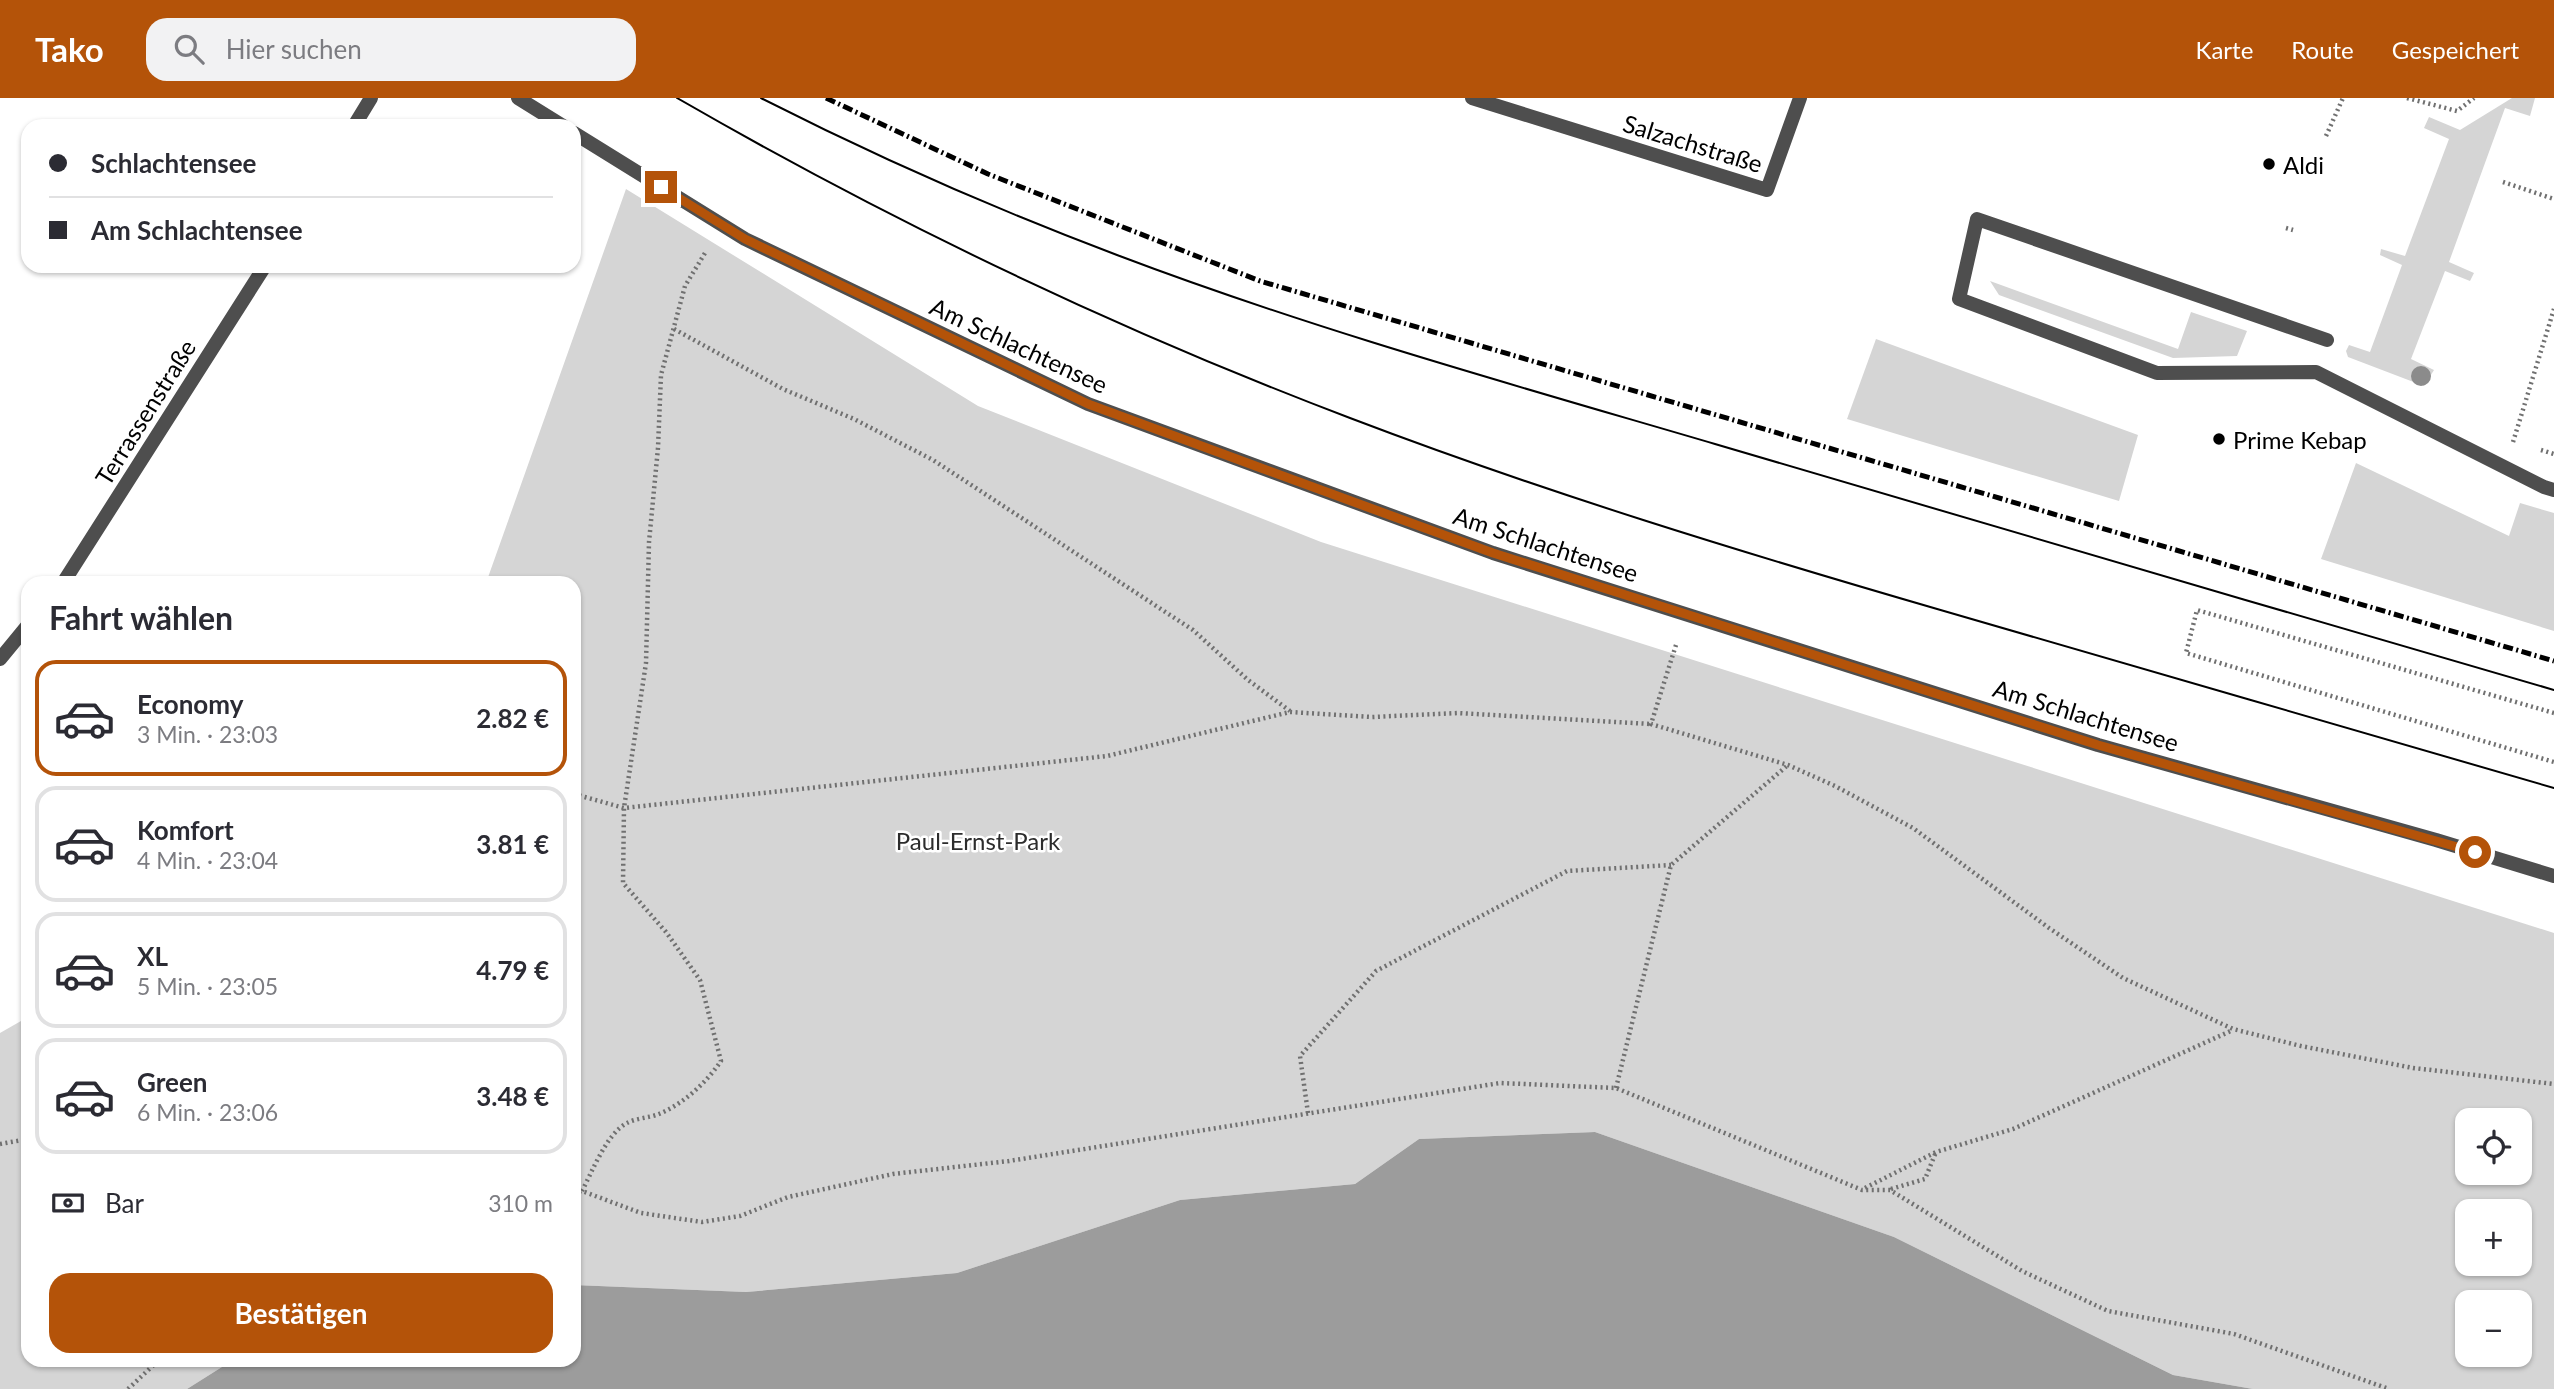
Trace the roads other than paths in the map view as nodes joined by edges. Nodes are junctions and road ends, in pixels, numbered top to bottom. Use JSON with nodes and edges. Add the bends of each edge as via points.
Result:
{"nodes":[{"id":1,"x":371,"y":98,"type":"edge"},
{"id":2,"x":517,"y":98,"type":"edge"},
{"id":3,"x":1472,"y":98,"type":"edge"},
{"id":4,"x":1800,"y":98,"type":"edge"},
{"id":5,"x":358,"y":119,"type":"edge"},
{"id":6,"x":552,"y":119,"type":"edge"},
{"id":7,"x":581,"y":137,"type":"edge"},
{"id":8,"x":261,"y":273,"type":"edge"},
{"id":9,"x":2327,"y":340,"type":"dead end"},
{"id":10,"x":2554,"y":490,"type":"edge"},
{"id":11,"x":67,"y":576,"type":"edge"},
{"id":12,"x":21,"y":634,"type":"edge"},
{"id":13,"x":0,"y":659,"type":"edge"},
{"id":14,"x":2554,"y":876,"type":"edge"}],
"edges":[{"from":1,"to":5,"type":"street"},
{"from":2,"to":6,"type":"street"},
{"from":3,"to":4,"type":"street","name":"Salzachstraße","via":[[1768,190]]},
{"from":7,"to":14,"type":"street","name":"Am Schlachtensee","via":[[745,239],[1088,404],[1493,553],[2098,745]]},
{"from":8,"to":11,"type":"street","name":"Terrassenstraße"},
{"from":9,"to":10,"type":"street","via":[[1977,219],[1959,299],[2157,373],[2316,372]]},
{"from":12,"to":13,"type":"street"}]}
